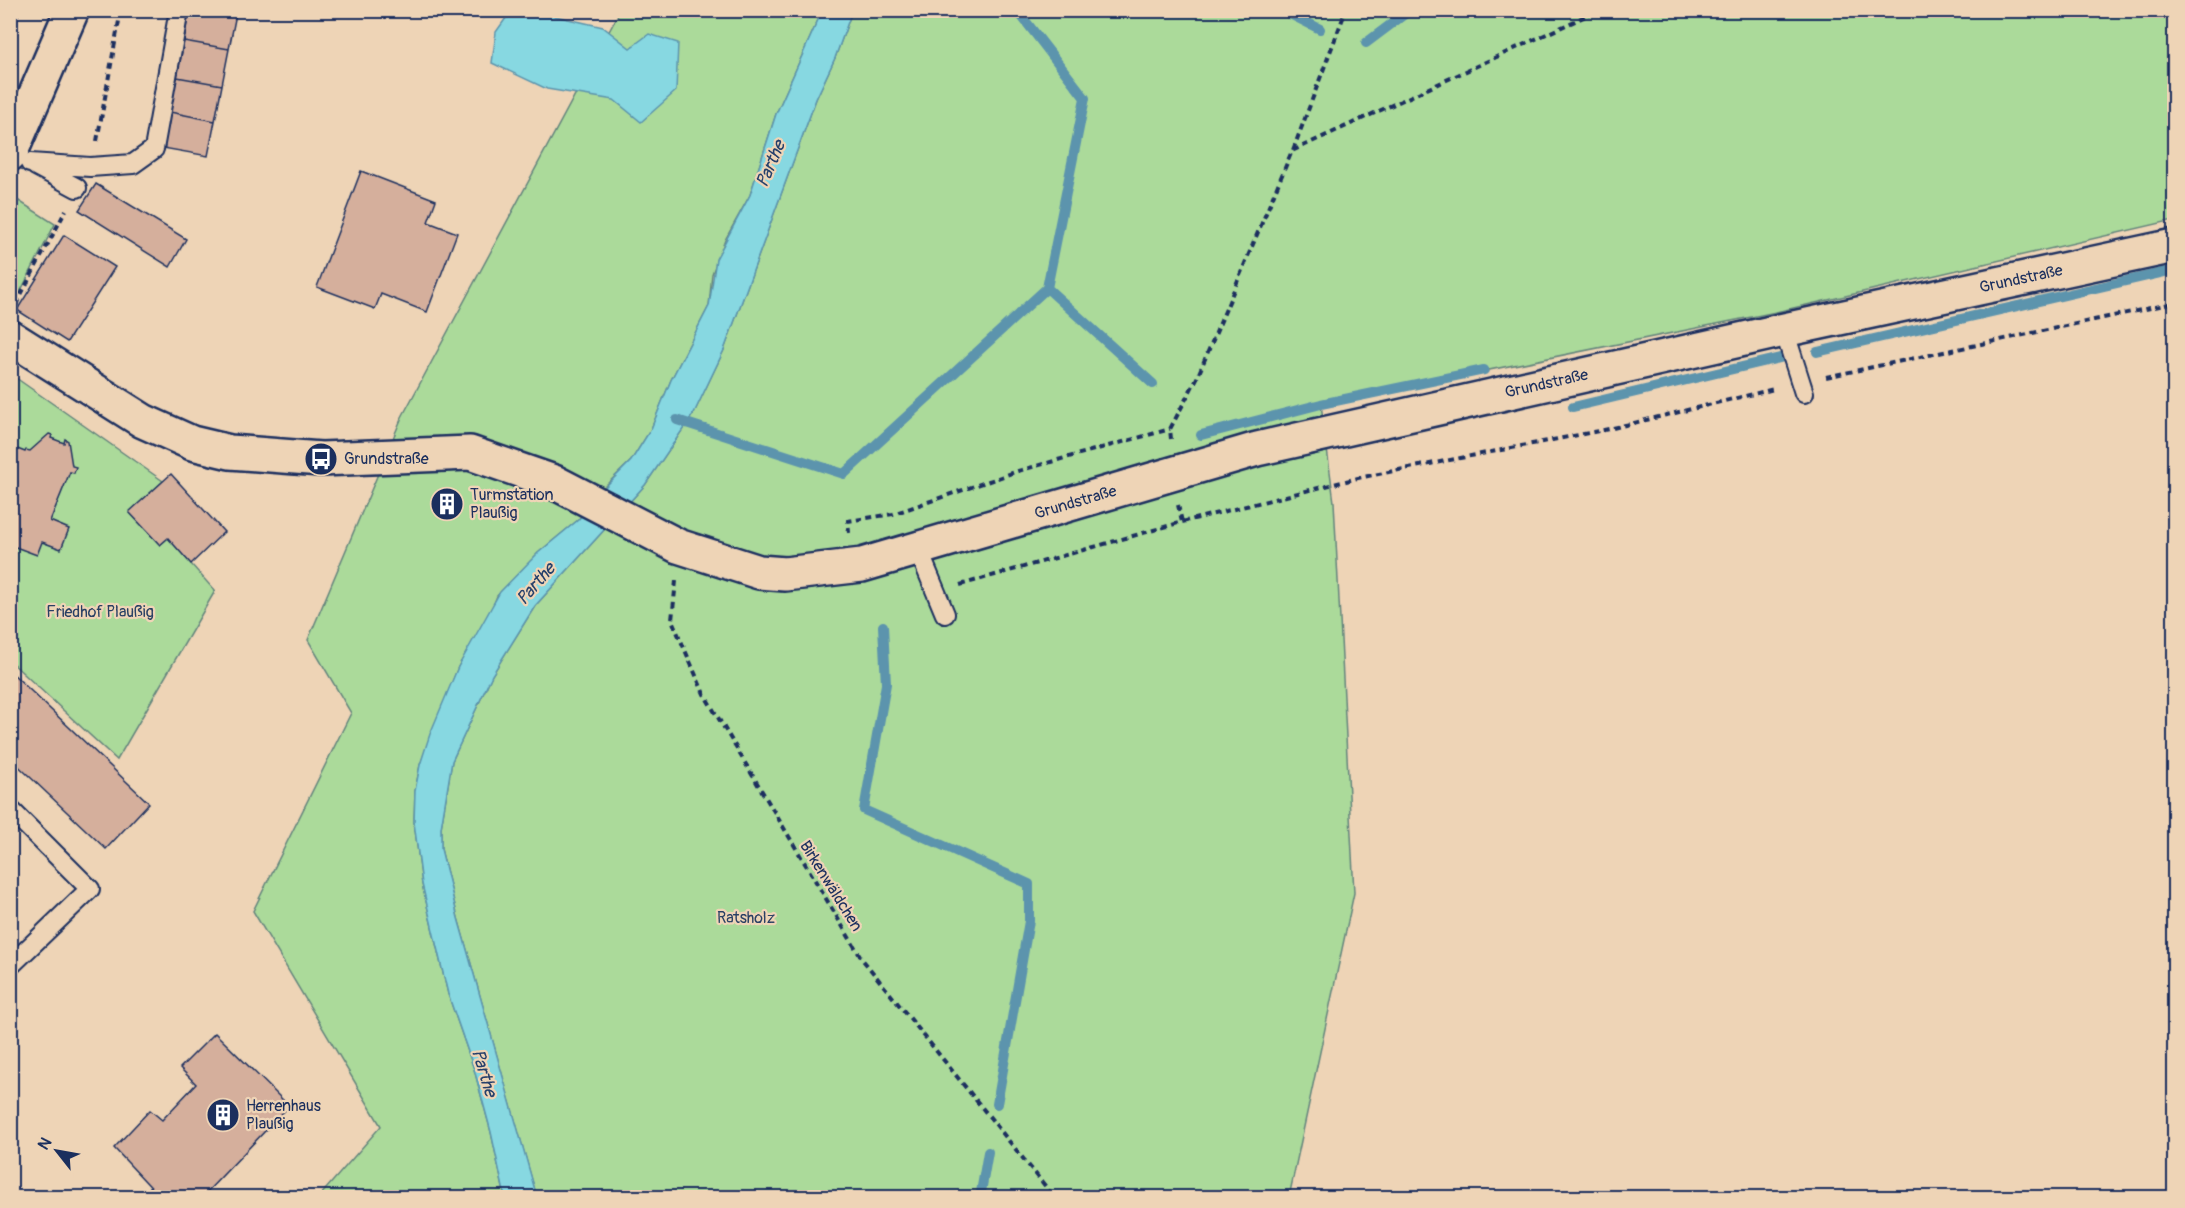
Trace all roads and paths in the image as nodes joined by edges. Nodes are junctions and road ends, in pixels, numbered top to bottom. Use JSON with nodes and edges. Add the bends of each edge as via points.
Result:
{"nodes":[{"id":1,"x":19,"y":10,"type":"edge"},
{"id":2,"x":72,"y":10,"type":"edge"},
{"id":3,"x":179,"y":10,"type":"edge"},
{"id":4,"x":1346,"y":10,"type":"edge"},
{"id":5,"x":1613,"y":10,"type":"edge"},
{"id":6,"x":10,"y":28,"type":"edge"},
{"id":7,"x":1292,"y":151,"type":"junction"},
{"id":8,"x":17,"y":157,"type":"edge"},
{"id":9,"x":77,"y":188,"type":"dead end"},
{"id":10,"x":2175,"y":246,"type":"edge"},
{"id":11,"x":2175,"y":303,"type":"edge"},
{"id":12,"x":1784,"y":330,"type":"junction"},
{"id":13,"x":10,"y":337,"type":"edge"},
{"id":14,"x":1802,"y":388,"type":"junction"},
{"id":15,"x":849,"y":529,"type":"dead end"},
{"id":16,"x":678,"y":546,"type":"junction"},
{"id":17,"x":918,"y":549,"type":"junction"},
{"id":18,"x":936,"y":592,"type":"junction"},
{"id":19,"x":945,"y":614,"type":"dead end"},
{"id":20,"x":10,"y":809,"type":"edge"},
{"id":21,"x":10,"y":966,"type":"edge"},
{"id":22,"x":1055,"y":1197,"type":"edge"}],
"edges":[{"from":1,"to":6,"type":"path"},
{"from":2,"to":8,"type":"street"},
{"from":3,"to":8,"type":"lane","via":[[154,149],[133,164],[90,167]]},
{"from":4,"to":7,"type":"path"},
{"from":5,"to":7,"type":"path","via":[[1590,14]]},
{"from":7,"to":15,"type":"path","via":[[1197,378],[1170,429],[1018,471],[893,514],[848,521]]},
{"from":8,"to":9,"type":"lane"},
{"from":10,"to":12,"type":"street","name":"Grundstraße"},
{"from":11,"to":14,"type":"path"},
{"from":12,"to":14,"type":"lane"},
{"from":12,"to":17,"type":"street","name":"Grundstraße","via":[[1257,449]]},
{"from":13,"to":16,"type":"street","name":"Grundstraße","via":[[143,421],[192,443],[230,452],[321,459],[470,453],[554,482]]},
{"from":14,"to":18,"type":"path","via":[[1358,478],[1182,522]]},
{"from":16,"to":17,"type":"street","name":"Grundstraße","via":[[759,572],[785,574],[862,565]]},
{"from":16,"to":22,"type":"path","name":"Birkenwäldchen","via":[[672,620],[710,703],[862,958]]},
{"from":17,"to":18,"type":"lane"},
{"from":18,"to":19,"type":"lane"},
{"from":20,"to":21,"type":"lane","via":[[90,889]]}]}
